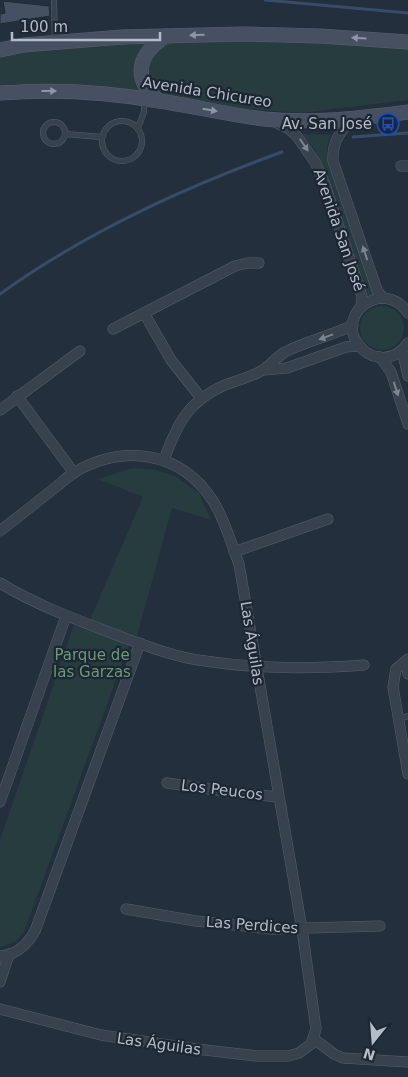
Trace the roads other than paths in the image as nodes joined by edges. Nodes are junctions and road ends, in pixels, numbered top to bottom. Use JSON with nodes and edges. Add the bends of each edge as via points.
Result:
{"nodes":[{"id":1,"x":54,"y":0,"type":"edge"},
{"id":2,"x":166,"y":36,"type":"junction"},
{"id":3,"x":55,"y":42,"type":"junction"},
{"id":4,"x":408,"y":42,"type":"edge"},
{"id":5,"x":0,"y":50,"type":"edge"},
{"id":6,"x":0,"y":93,"type":"edge"},
{"id":7,"x":144,"y":98,"type":"junction"},
{"id":8,"x":159,"y":100,"type":"junction"},
{"id":9,"x":408,"y":112,"type":"edge"},
{"id":10,"x":265,"y":119,"type":"junction"},
{"id":11,"x":355,"y":119,"type":"junction"},
{"id":12,"x":138,"y":128,"type":"junction"},
{"id":13,"x":65,"y":134,"type":"junction"},
{"id":14,"x":102,"y":137,"type":"junction"},
{"id":15,"x":259,"y":263,"type":"dead end"},
{"id":16,"x":383,"y":298,"type":"junction"},
{"id":17,"x":361,"y":307,"type":"junction"},
{"id":18,"x":408,"y":312,"type":"edge"},
{"id":19,"x":144,"y":313,"type":"junction"},
{"id":20,"x":353,"y":325,"type":"junction"},
{"id":21,"x":113,"y":329,"type":"dead end"},
{"id":22,"x":359,"y":346,"type":"junction"},
{"id":23,"x":405,"y":346,"type":"edge"},
{"id":24,"x":80,"y":351,"type":"dead end"},
{"id":25,"x":380,"y":357,"type":"junction"},
{"id":26,"x":264,"y":370,"type":"junction"},
{"id":27,"x":408,"y":376,"type":"edge"},
{"id":28,"x":17,"y":396,"type":"junction"},
{"id":29,"x":200,"y":398,"type":"junction"},
{"id":30,"x":0,"y":410,"type":"edge"},
{"id":31,"x":408,"y":424,"type":"edge"},
{"id":32,"x":164,"y":460,"type":"junction"},
{"id":33,"x":74,"y":473,"type":"junction"},
{"id":34,"x":328,"y":519,"type":"dead end"},
{"id":35,"x":0,"y":531,"type":"edge"},
{"id":36,"x":234,"y":552,"type":"junction"},
{"id":37,"x":0,"y":583,"type":"edge"},
{"id":38,"x":66,"y":616,"type":"junction"},
{"id":39,"x":140,"y":643,"type":"junction"},
{"id":40,"x":408,"y":661,"type":"edge"},
{"id":41,"x":364,"y":665,"type":"dead end"},
{"id":42,"x":256,"y":666,"type":"junction"},
{"id":43,"x":408,"y":674,"type":"edge"},
{"id":44,"x":403,"y":717,"type":"edge"},
{"id":45,"x":408,"y":774,"type":"edge"},
{"id":46,"x":167,"y":783,"type":"dead end"},
{"id":47,"x":278,"y":797,"type":"junction"},
{"id":48,"x":0,"y":802,"type":"edge"},
{"id":49,"x":126,"y":909,"type":"dead end"},
{"id":50,"x":380,"y":926,"type":"dead end"},
{"id":51,"x":302,"y":929,"type":"junction"},
{"id":52,"x":5,"y":955,"type":"edge"},
{"id":53,"x":0,"y":982,"type":"edge"},
{"id":54,"x":0,"y":1009,"type":"edge"},
{"id":55,"x":314,"y":1039,"type":"junction"},
{"id":56,"x":408,"y":1062,"type":"edge"}],
"edges":[{"from":1,"to":3,"type":"lane"},
{"from":2,"to":3,"type":"main road"},
{"from":4,"to":2,"type":"main road","one_way":true,"via":[[287,34]]},
{"from":2,"to":8,"type":"main road","via":[[149,51],[142,66],[144,84]]},
{"from":3,"to":5,"type":"main road"},
{"from":6,"to":7,"type":"main road","name":"Avenida Chicureo","one_way":true,"via":[[81,92]]},
{"from":7,"to":8,"type":"main road","name":"Avenida Chicureo"},
{"from":7,"to":12,"type":"lane","via":[[144,112]]},
{"from":8,"to":10,"type":"main road","name":"Avenida Chicureo","one_way":true},
{"from":9,"to":11,"type":"main road","name":"Avenida Chicureo"},
{"from":10,"to":11,"type":"main road","name":"Avenida Chicureo"},
{"from":10,"to":17,"type":"street","name":"Avenida San José","one_way":true,"via":[[293,132],[314,162],[325,184],[362,296]]},
{"from":16,"to":11,"type":"street","name":"Avenida San José","one_way":true,"via":[[333,160],[337,136]]},
{"from":12,"to":14,"type":"lane","via":[[120,120],[109,126]]},
{"from":12,"to":14,"type":"lane","via":[[142,147],[127,160],[108,155]]},
{"from":13,"to":13,"type":"lane","via":[[63,127],[54,122],[45,126],[42,133],[48,142],[55,144],[62,141]]},
{"from":13,"to":14,"type":"lane"},
{"from":15,"to":19,"type":"street","via":[[235,266]]},
{"from":16,"to":17,"type":"street","via":[[369,301]]},
{"from":16,"to":18,"type":"street","via":[[398,303]]},
{"from":17,"to":20,"type":"street"},
{"from":19,"to":21,"type":"street"},
{"from":19,"to":29,"type":"street","via":[[171,360]]},
{"from":20,"to":22,"type":"street"},
{"from":20,"to":26,"type":"street","one_way":true,"via":[[282,354]]},
{"from":22,"to":25,"type":"street","via":[[368,354]]},
{"from":22,"to":26,"type":"street","via":[[346,347],[287,368]]},
{"from":23,"to":25,"type":"street","via":[[392,356]]},
{"from":23,"to":27,"type":"street"},
{"from":24,"to":28,"type":"street"},
{"from":25,"to":31,"type":"street","one_way":true,"via":[[391,372]]},
{"from":26,"to":29,"type":"street"},
{"from":28,"to":30,"type":"street"},
{"from":28,"to":33,"type":"street"},
{"from":29,"to":32,"type":"street","via":[[178,427]]},
{"from":32,"to":33,"type":"street","name":"Las Águilas","via":[[122,456]]},
{"from":32,"to":36,"type":"street","name":"Las Águilas","via":[[190,474],[206,491],[220,513]]},
{"from":33,"to":35,"type":"street","name":"Las Águilas"},
{"from":34,"to":36,"type":"street"},
{"from":36,"to":42,"type":"street","name":"Las Águilas","via":[[239,564]]},
{"from":37,"to":38,"type":"street"},
{"from":38,"to":39,"type":"street"},
{"from":38,"to":48,"type":"street"},
{"from":39,"to":42,"type":"street","via":[[204,661]]},
{"from":39,"to":52,"type":"street","via":[[35,931],[24,947]]},
{"from":40,"to":43,"type":"street"},
{"from":40,"to":44,"type":"street","via":[[396,669],[393,682]]},
{"from":41,"to":42,"type":"street","via":[[330,668]]},
{"from":42,"to":47,"type":"street","name":"Las Águilas"},
{"from":44,"to":45,"type":"street"},
{"from":46,"to":47,"type":"street","name":"Los Peucos"},
{"from":47,"to":51,"type":"street","name":"Las Águilas"},
{"from":49,"to":51,"type":"street","name":"Las Perdices","via":[[238,926]]},
{"from":50,"to":51,"type":"street","name":"Las Perdices"},
{"from":51,"to":55,"type":"street","name":"Las Águilas","via":[[316,1024]]},
{"from":52,"to":53,"type":"street"},
{"from":54,"to":55,"type":"street","name":"Las Águilas","via":[[101,1035],[250,1055],[294,1055],[306,1049]]},
{"from":55,"to":56,"type":"street","via":[[344,1058]]}]}
